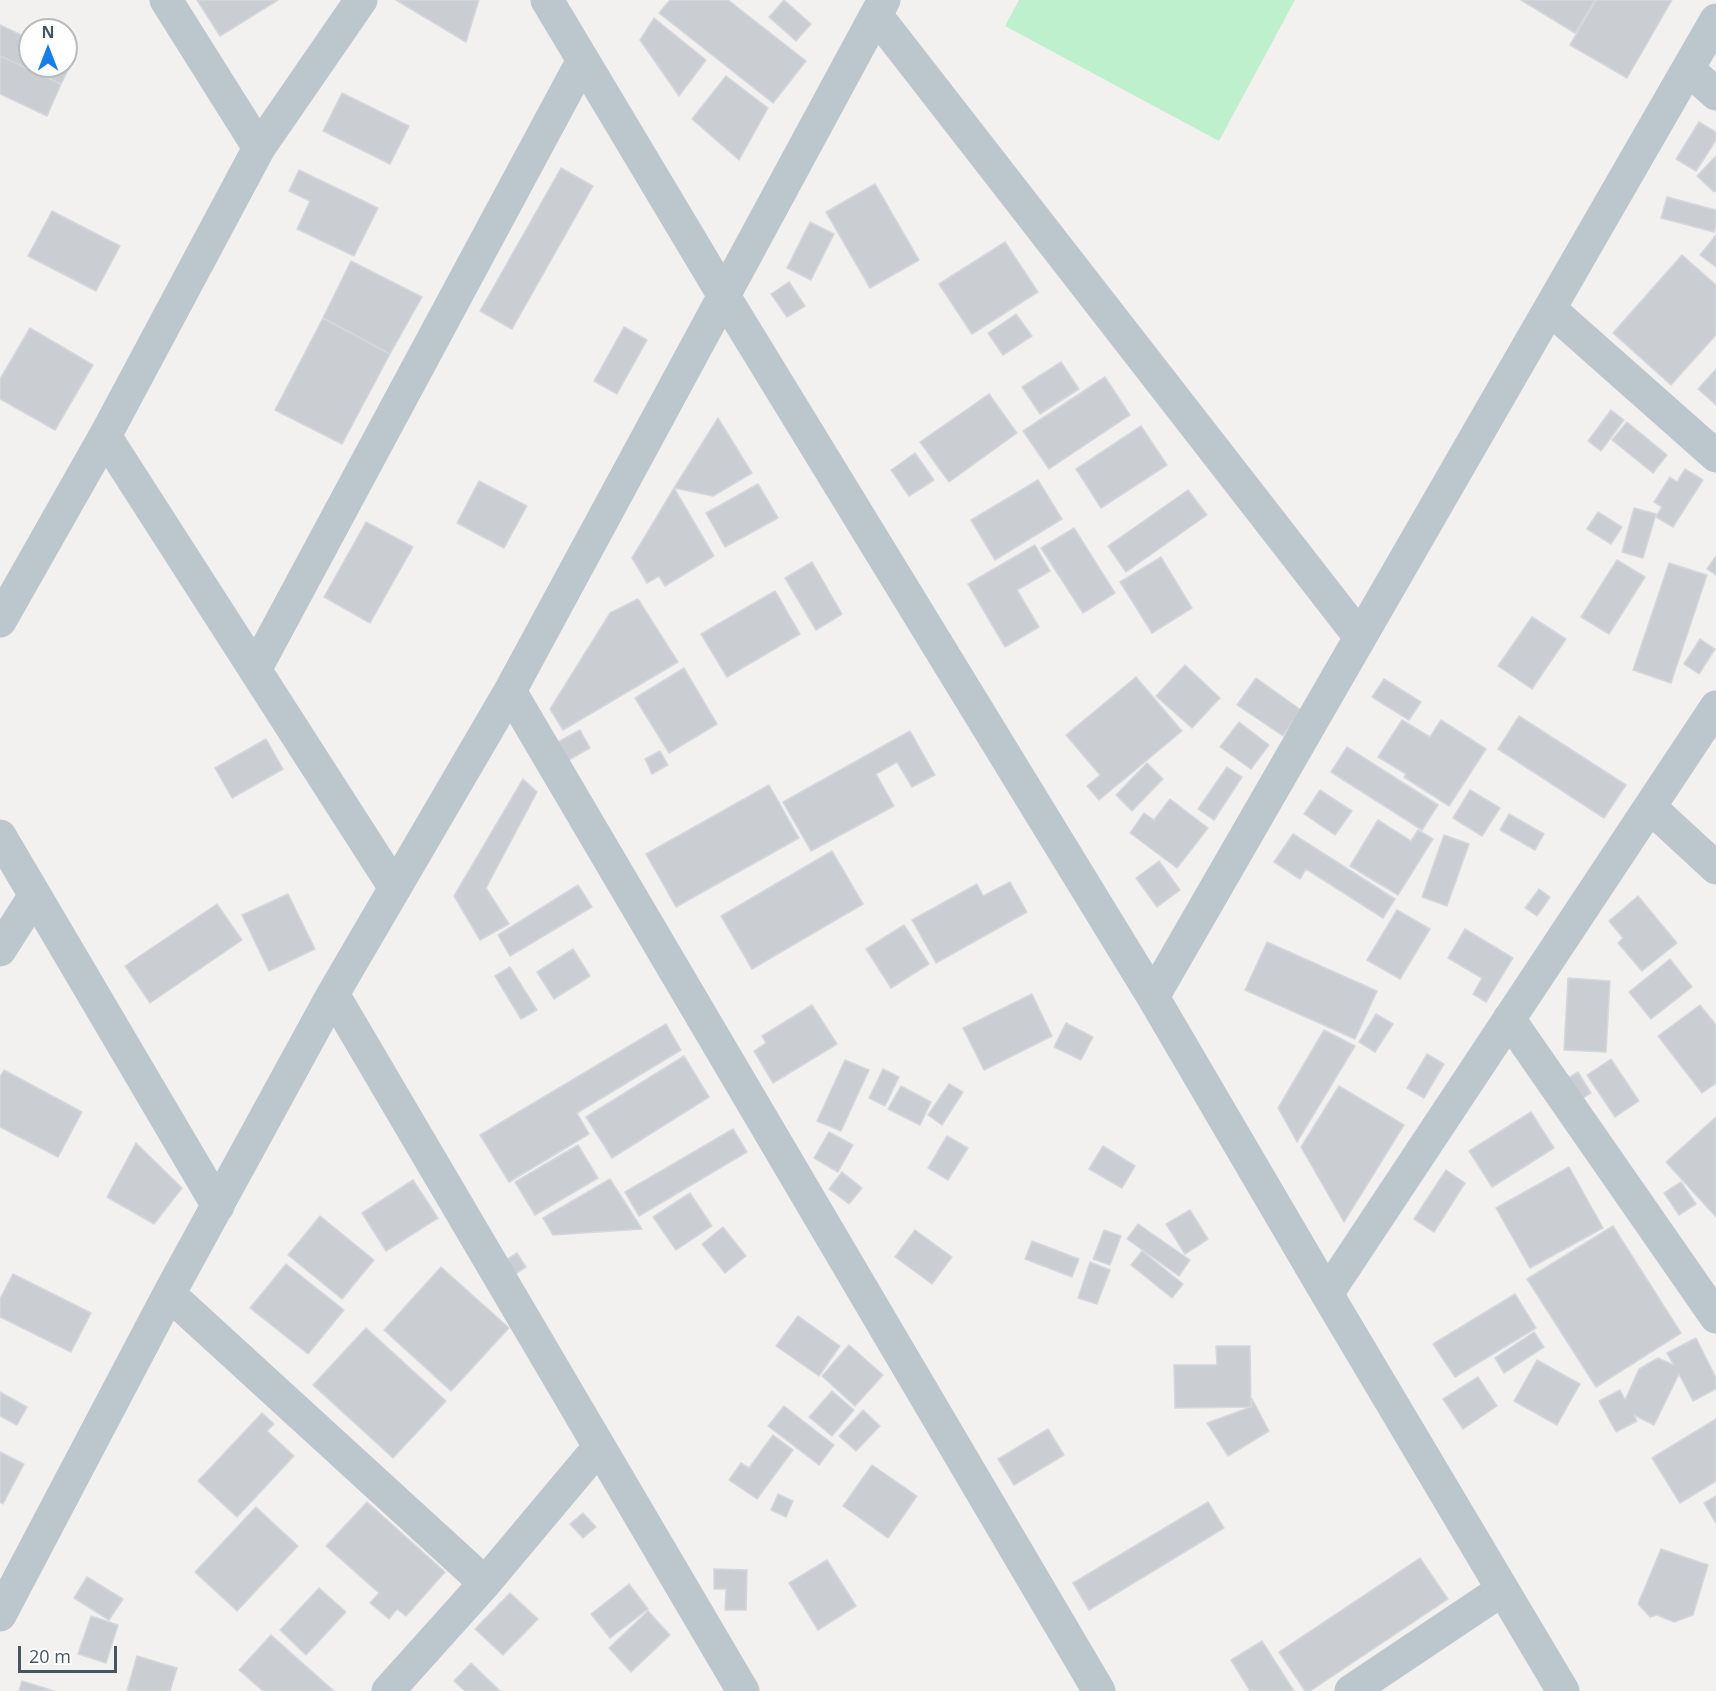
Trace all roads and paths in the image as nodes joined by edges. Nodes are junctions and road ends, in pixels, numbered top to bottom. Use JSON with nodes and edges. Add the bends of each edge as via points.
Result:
{"nodes":[{"id":1,"x":166,"y":0,"type":"edge"},
{"id":2,"x":361,"y":0,"type":"edge"},
{"id":3,"x":547,"y":0,"type":"edge"},
{"id":4,"x":880,"y":7,"type":"edge"},
{"id":5,"x":1716,"y":20,"type":"edge"},
{"id":6,"x":583,"y":60,"type":"junction"},
{"id":7,"x":1688,"y":69,"type":"junction"},
{"id":8,"x":1716,"y":94,"type":"edge"},
{"id":9,"x":259,"y":148,"type":"junction"},
{"id":10,"x":724,"y":296,"type":"junction"},
{"id":11,"x":1550,"y":309,"type":"junction"},
{"id":12,"x":105,"y":436,"type":"junction"},
{"id":13,"x":1716,"y":456,"type":"edge"},
{"id":14,"x":0,"y":621,"type":"edge"},
{"id":15,"x":1360,"y":637,"type":"junction"},
{"id":16,"x":255,"y":670,"type":"junction"},
{"id":17,"x":510,"y":691,"type":"junction"},
{"id":18,"x":1716,"y":707,"type":"edge"},
{"id":19,"x":1650,"y":807,"type":"junction"},
{"id":20,"x":0,"y":836,"type":"edge"},
{"id":21,"x":1716,"y":868,"type":"edge"},
{"id":22,"x":395,"y":888,"type":"junction"},
{"id":23,"x":34,"y":895,"type":"junction"},
{"id":24,"x":0,"y":950,"type":"edge"},
{"id":25,"x":333,"y":994,"type":"junction"},
{"id":26,"x":1153,"y":997,"type":"junction"},
{"id":27,"x":1509,"y":1018,"type":"junction"},
{"id":28,"x":218,"y":1206,"type":"junction"},
{"id":29,"x":169,"y":1294,"type":"junction"},
{"id":30,"x":1327,"y":1294,"type":"junction"},
{"id":31,"x":1716,"y":1317,"type":"edge"},
{"id":32,"x":599,"y":1447,"type":"junction"},
{"id":33,"x":485,"y":1583,"type":"junction"},
{"id":34,"x":1502,"y":1590,"type":"junction"},
{"id":35,"x":0,"y":1615,"type":"edge"},
{"id":36,"x":388,"y":1691,"type":"edge"},
{"id":37,"x":743,"y":1691,"type":"edge"},
{"id":38,"x":1099,"y":1691,"type":"edge"},
{"id":39,"x":1351,"y":1691,"type":"edge"},
{"id":40,"x":1563,"y":1691,"type":"edge"}],
"edges":[{"from":1,"to":9,"type":"street"},
{"from":2,"to":9,"type":"street"},
{"from":3,"to":6,"type":"street"},
{"from":4,"to":10,"type":"street"},
{"from":4,"to":15,"type":"street"},
{"from":5,"to":7,"type":"street"},
{"from":6,"to":10,"type":"street"},
{"from":6,"to":16,"type":"street"},
{"from":7,"to":8,"type":"street"},
{"from":7,"to":11,"type":"street"},
{"from":9,"to":12,"type":"street"},
{"from":10,"to":17,"type":"street"},
{"from":10,"to":26,"type":"street"},
{"from":11,"to":13,"type":"street"},
{"from":11,"to":15,"type":"street"},
{"from":12,"to":14,"type":"street"},
{"from":12,"to":16,"type":"street"},
{"from":15,"to":26,"type":"street"},
{"from":16,"to":22,"type":"street"},
{"from":17,"to":22,"type":"street"},
{"from":17,"to":38,"type":"street"},
{"from":18,"to":19,"type":"street"},
{"from":19,"to":21,"type":"street"},
{"from":19,"to":27,"type":"street"},
{"from":20,"to":23,"type":"street"},
{"from":22,"to":25,"type":"street"},
{"from":23,"to":24,"type":"street"},
{"from":23,"to":28,"type":"street"},
{"from":25,"to":28,"type":"street"},
{"from":25,"to":32,"type":"street"},
{"from":26,"to":30,"type":"street"},
{"from":27,"to":30,"type":"street"},
{"from":27,"to":31,"type":"street"},
{"from":28,"to":29,"type":"street"},
{"from":29,"to":33,"type":"street"},
{"from":29,"to":35,"type":"street"},
{"from":30,"to":34,"type":"street"},
{"from":32,"to":33,"type":"street"},
{"from":32,"to":37,"type":"street"},
{"from":33,"to":36,"type":"street"},
{"from":34,"to":39,"type":"street"},
{"from":34,"to":40,"type":"street"}]}
